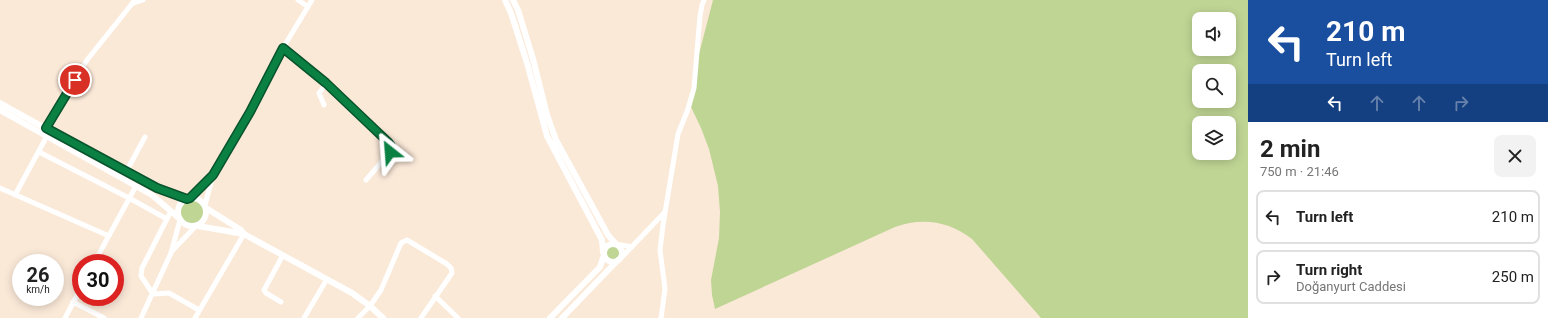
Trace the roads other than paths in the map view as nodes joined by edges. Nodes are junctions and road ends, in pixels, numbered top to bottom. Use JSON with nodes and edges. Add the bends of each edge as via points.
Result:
{"nodes":[{"id":1,"x":143,"y":0,"type":"edge"},
{"id":2,"x":298,"y":0,"type":"edge"},
{"id":3,"x":312,"y":0,"type":"edge"},
{"id":4,"x":505,"y":0,"type":"edge"},
{"id":5,"x":513,"y":0,"type":"edge"},
{"id":6,"x":704,"y":0,"type":"edge"},
{"id":7,"x":135,"y":1,"type":"edge"},
{"id":8,"x":307,"y":6,"type":"junction"},
{"id":9,"x":283,"y":48,"type":"junction"},
{"id":10,"x":326,"y":83,"type":"junction"},
{"id":11,"x":0,"y":102,"type":"edge"},
{"id":12,"x":324,"y":105,"type":"dead end"},
{"id":13,"x":0,"y":110,"type":"edge"},
{"id":14,"x":46,"y":128,"type":"junction"},
{"id":15,"x":47,"y":136,"type":"junction"},
{"id":16,"x":145,"y":137,"type":"dead end"},
{"id":17,"x":39,"y":152,"type":"junction"},
{"id":18,"x":126,"y":172,"type":"junction"},
{"id":19,"x":213,"y":175,"type":"junction"},
{"id":20,"x":366,"y":180,"type":"dead end"},
{"id":21,"x":136,"y":186,"type":"junction"},
{"id":22,"x":0,"y":188,"type":"edge"},
{"id":23,"x":16,"y":195,"type":"junction"},
{"id":24,"x":129,"y":198,"type":"junction"},
{"id":25,"x":189,"y":198,"type":"junction"},
{"id":26,"x":206,"y":207,"type":"junction"},
{"id":27,"x":171,"y":211,"type":"junction"},
{"id":28,"x":665,"y":212,"type":"junction"},
{"id":29,"x":167,"y":220,"type":"junction"},
{"id":30,"x":180,"y":220,"type":"junction"},
{"id":31,"x":196,"y":226,"type":"junction"},
{"id":32,"x":244,"y":234,"type":"junction"},
{"id":33,"x":109,"y":236,"type":"junction"},
{"id":34,"x":616,"y":244,"type":"junction"},
{"id":35,"x":632,"y":247,"type":"junction"},
{"id":36,"x":171,"y":253,"type":"junction"},
{"id":37,"x":604,"y":253,"type":"junction"},
{"id":38,"x":99,"y":254,"type":"edge"},
{"id":39,"x":283,"y":255,"type":"junction"},
{"id":40,"x":620,"y":259,"type":"junction"},
{"id":41,"x":327,"y":279,"type":"junction"},
{"id":42,"x":153,"y":294,"type":"junction"},
{"id":43,"x":435,"y":296,"type":"junction"},
{"id":44,"x":281,"y":302,"type":"dead end"},
{"id":45,"x":72,"y":304,"type":"edge"},
{"id":46,"x":81,"y":306,"type":"edge"},
{"id":47,"x":370,"y":306,"type":"junction"},
{"id":48,"x":199,"y":310,"type":"junction"},
{"id":49,"x":65,"y":318,"type":"edge"},
{"id":50,"x":104,"y":318,"type":"edge"},
{"id":51,"x":141,"y":318,"type":"edge"},
{"id":52,"x":195,"y":318,"type":"edge"},
{"id":53,"x":304,"y":318,"type":"edge"},
{"id":54,"x":358,"y":318,"type":"edge"},
{"id":55,"x":383,"y":318,"type":"edge"},
{"id":56,"x":421,"y":318,"type":"edge"},
{"id":57,"x":458,"y":318,"type":"edge"},
{"id":58,"x":550,"y":318,"type":"edge"},
{"id":59,"x":562,"y":318,"type":"edge"},
{"id":60,"x":661,"y":318,"type":"edge"}],
"edges":[{"from":1,"to":7,"type":"street"},
{"from":2,"to":8,"type":"street"},
{"from":3,"to":8,"type":"street"},
{"from":4,"to":37,"type":"street","via":[[547,136],[602,240]]},
{"from":5,"to":34,"type":"street","via":[[556,140],[608,235]]},
{"from":6,"to":28,"type":"street","via":[[700,16],[694,88],[678,134]]},
{"from":7,"to":14,"type":"street","via":[[87,60]]},
{"from":8,"to":9,"type":"street"},
{"from":9,"to":10,"type":"street"},
{"from":9,"to":19,"type":"street"},
{"from":10,"to":12,"type":"street","via":[[319,93]]},
{"from":10,"to":20,"type":"street","via":[[391,146],[390,152]]},
{"from":11,"to":14,"type":"street"},
{"from":13,"to":15,"type":"street"},
{"from":14,"to":18,"type":"street"},
{"from":15,"to":17,"type":"street"},
{"from":15,"to":21,"type":"street"},
{"from":16,"to":18,"type":"street"},
{"from":17,"to":23,"type":"street"},
{"from":17,"to":24,"type":"street"},
{"from":18,"to":25,"type":"street","via":[[157,188]]},
{"from":19,"to":25,"type":"street"},
{"from":19,"to":26,"type":"street"},
{"from":21,"to":24,"type":"street"},
{"from":21,"to":27,"type":"street"},
{"from":22,"to":23,"type":"street"},
{"from":23,"to":33,"type":"street"},
{"from":24,"to":29,"type":"street"},
{"from":24,"to":33,"type":"street"},
{"from":25,"to":26,"type":"street","via":[[199,199]]},
{"from":25,"to":30,"type":"street","via":[[179,207]]},
{"from":26,"to":31,"type":"street","via":[[206,217]]},
{"from":26,"to":32,"type":"street"},
{"from":27,"to":29,"type":"street"},
{"from":27,"to":30,"type":"street"},
{"from":28,"to":35,"type":"street"},
{"from":28,"to":60,"type":"street","via":[[660,250],[665,289]]},
{"from":29,"to":42,"type":"street","via":[[141,272]]},
{"from":30,"to":31,"type":"street","via":[[186,225]]},
{"from":30,"to":36,"type":"street"},
{"from":31,"to":32,"type":"street"},
{"from":31,"to":36,"type":"street"},
{"from":32,"to":39,"type":"street"},
{"from":32,"to":48,"type":"street"},
{"from":33,"to":38,"type":"street"},
{"from":34,"to":35,"type":"street"},
{"from":34,"to":37,"type":"street","via":[[608,245]]},
{"from":34,"to":40,"type":"street","via":[[622,250]]},
{"from":35,"to":40,"type":"street"},
{"from":36,"to":42,"type":"street"},
{"from":37,"to":40,"type":"street","via":[[609,262]]},
{"from":37,"to":58,"type":"street","via":[[600,267]]},
{"from":39,"to":41,"type":"street"},
{"from":39,"to":44,"type":"street","via":[[264,290]]},
{"from":40,"to":59,"type":"street"},
{"from":41,"to":47,"type":"street"},
{"from":41,"to":53,"type":"street"},
{"from":42,"to":48,"type":"street","via":[[169,293]]},
{"from":42,"to":51,"type":"street"},
{"from":43,"to":47,"type":"street","via":[[452,273],[451,268],[405,240],[401,243],[381,290]]},
{"from":43,"to":56,"type":"street"},
{"from":43,"to":57,"type":"street"},
{"from":45,"to":49,"type":"street"},
{"from":46,"to":50,"type":"street"},
{"from":47,"to":54,"type":"street"},
{"from":47,"to":55,"type":"street"},
{"from":48,"to":52,"type":"street"}]}
